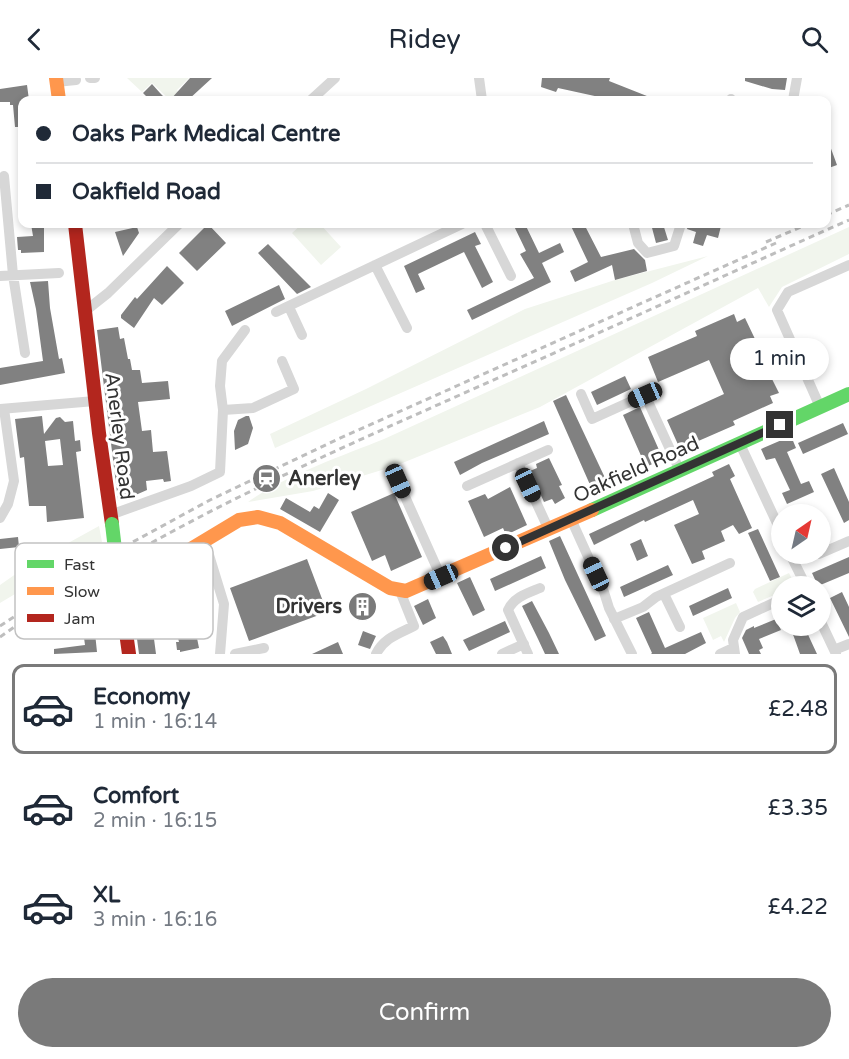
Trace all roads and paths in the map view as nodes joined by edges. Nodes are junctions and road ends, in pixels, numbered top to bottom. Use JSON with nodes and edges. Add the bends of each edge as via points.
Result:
{"nodes":[{"id":1,"x":90,"y":78,"type":"edge"},
{"id":2,"x":95,"y":78,"type":"edge"},
{"id":3,"x":335,"y":78,"type":"edge"},
{"id":4,"x":479,"y":78,"type":"edge"},
{"id":5,"x":797,"y":78,"type":"edge"},
{"id":6,"x":56,"y":80,"type":"edge"},
{"id":7,"x":76,"y":80,"type":"dead end"},
{"id":8,"x":58,"y":96,"type":"edge"},
{"id":9,"x":315,"y":96,"type":"edge"},
{"id":10,"x":481,"y":96,"type":"edge"},
{"id":11,"x":794,"y":96,"type":"edge"},
{"id":12,"x":4,"y":176,"type":"dead end"},
{"id":13,"x":75,"y":228,"type":"edge"},
{"id":14,"x":175,"y":228,"type":"edge"},
{"id":15,"x":454,"y":228,"type":"edge"},
{"id":16,"x":487,"y":228,"type":"edge"},
{"id":17,"x":634,"y":228,"type":"edge"},
{"id":18,"x":680,"y":228,"type":"edge"},
{"id":19,"x":375,"y":265,"type":"junction"},
{"id":20,"x":849,"y":265,"type":"edge"},
{"id":21,"x":59,"y":273,"type":"dead end"},
{"id":22,"x":13,"y":275,"type":"junction"},
{"id":23,"x":0,"y":276,"type":"edge"},
{"id":24,"x":511,"y":276,"type":"dead end"},
{"id":25,"x":290,"y":307,"type":"junction"},
{"id":26,"x":84,"y":312,"type":"junction"},
{"id":27,"x":276,"y":312,"type":"dead end"},
{"id":28,"x":407,"y":328,"type":"dead end"},
{"id":29,"x":245,"y":330,"type":"dead end"},
{"id":30,"x":302,"y":335,"type":"dead end"},
{"id":31,"x":25,"y":353,"type":"dead end"},
{"id":32,"x":282,"y":361,"type":"dead end"},
{"id":33,"x":581,"y":394,"type":"dead end"},
{"id":34,"x":849,"y":394,"type":"edge"},
{"id":35,"x":95,"y":401,"type":"junction"},
{"id":36,"x":820,"y":407,"type":"junction"},
{"id":37,"x":2,"y":409,"type":"edge"},
{"id":38,"x":223,"y":410,"type":"junction"},
{"id":39,"x":740,"y":444,"type":"junction"},
{"id":40,"x":548,"y":450,"type":"dead end"},
{"id":41,"x":518,"y":463,"type":"junction"},
{"id":42,"x":680,"y":471,"type":"junction"},
{"id":43,"x":398,"y":481,"type":"dead end"},
{"id":44,"x":467,"y":486,"type":"dead end"},
{"id":45,"x":771,"y":510,"type":"edge"},
{"id":46,"x":0,"y":518,"type":"edge"},
{"id":47,"x":571,"y":519,"type":"junction"},
{"id":48,"x":111,"y":520,"type":"junction"},
{"id":49,"x":548,"y":528,"type":"junction"},
{"id":50,"x":849,"y":541,"type":"edge"},
{"id":51,"x":205,"y":542,"type":"edge"},
{"id":52,"x":114,"y":543,"type":"edge"},
{"id":53,"x":831,"y":549,"type":"edge"},
{"id":54,"x":730,"y":563,"type":"dead end"},
{"id":55,"x":213,"y":568,"type":"edge"},
{"id":56,"x":441,"y":577,"type":"junction"},
{"id":57,"x":540,"y":588,"type":"dead end"},
{"id":58,"x":400,"y":591,"type":"junction"},
{"id":59,"x":664,"y":594,"type":"junction"},
{"id":60,"x":771,"y":604,"type":"edge"},
{"id":61,"x":614,"y":619,"type":"junction"},
{"id":62,"x":680,"y":627,"type":"dead end"},
{"id":63,"x":828,"y":636,"type":"edge"},
{"id":64,"x":127,"y":639,"type":"edge"},
{"id":65,"x":849,"y":644,"type":"edge"},
{"id":66,"x":264,"y":648,"type":"dead end"},
{"id":67,"x":526,"y":649,"type":"edge"},
{"id":68,"x":734,"y":651,"type":"edge"},
{"id":69,"x":835,"y":652,"type":"edge"},
{"id":70,"x":129,"y":654,"type":"edge"},
{"id":71,"x":220,"y":654,"type":"edge"},
{"id":72,"x":235,"y":654,"type":"edge"},
{"id":73,"x":376,"y":654,"type":"edge"},
{"id":74,"x":502,"y":654,"type":"edge"},
{"id":75,"x":632,"y":654,"type":"edge"},
{"id":76,"x":720,"y":654,"type":"edge"}],
"edges":[{"from":1,"to":2,"type":"street"},
{"from":3,"to":9,"type":"street"},
{"from":4,"to":10,"type":"street"},
{"from":5,"to":11,"type":"street"},
{"from":6,"to":7,"type":"street"},
{"from":6,"to":8,"type":"street"},
{"from":12,"to":22,"type":"street"},
{"from":13,"to":26,"type":"street","name":"Anerley Road"},
{"from":14,"to":26,"type":"street"},
{"from":15,"to":19,"type":"street"},
{"from":16,"to":24,"type":"street"},
{"from":17,"to":18,"type":"street","via":[[638,243],[647,253],[674,246]]},
{"from":19,"to":25,"type":"street"},
{"from":19,"to":28,"type":"street"},
{"from":20,"to":36,"type":"street","via":[[788,292],[777,310]]},
{"from":21,"to":22,"type":"street"},
{"from":22,"to":23,"type":"street"},
{"from":22,"to":31,"type":"street"},
{"from":25,"to":27,"type":"street"},
{"from":25,"to":30,"type":"street"},
{"from":26,"to":35,"type":"street","name":"Anerley Road"},
{"from":29,"to":38,"type":"street","via":[[222,361]]},
{"from":32,"to":38,"type":"street","via":[[294,389],[253,408]]},
{"from":33,"to":42,"type":"street","via":[[592,418],[645,395]]},
{"from":34,"to":36,"type":"street","name":"Oakfield Road"},
{"from":35,"to":37,"type":"street"},
{"from":35,"to":48,"type":"street","name":"Anerley Road"},
{"from":36,"to":39,"type":"street","name":"Oakfield Road"},
{"from":37,"to":46,"type":"street","via":[[14,481]]},
{"from":38,"to":48,"type":"street","via":[[220,472]]},
{"from":39,"to":42,"type":"street","name":"Oakfield Road"},
{"from":39,"to":45,"type":"street"},
{"from":40,"to":41,"type":"street"},
{"from":41,"to":44,"type":"street"},
{"from":41,"to":49,"type":"street"},
{"from":42,"to":47,"type":"street","name":"Oakfield Road"},
{"from":43,"to":56,"type":"street"},
{"from":47,"to":49,"type":"street","name":"Oakfield Road"},
{"from":47,"to":61,"type":"street"},
{"from":48,"to":52,"type":"street","name":"Anerley Road","bridge":true},
{"from":49,"to":56,"type":"street","name":"Oakfield Road"},
{"from":50,"to":53,"type":"street"},
{"from":51,"to":58,"type":"street","via":[[239,520],[258,517],[279,523]]},
{"from":54,"to":59,"type":"street"},
{"from":55,"to":71,"type":"street","via":[[224,604]]},
{"from":56,"to":58,"type":"street","name":"Oakfield Road"},
{"from":57,"to":67,"type":"street","via":[[516,599],[508,610]]},
{"from":58,"to":73,"type":"street","via":[[414,626],[384,642]]},
{"from":59,"to":61,"type":"street"},
{"from":59,"to":62,"type":"street"},
{"from":60,"to":68,"type":"street","via":[[743,617],[732,640]]},
{"from":61,"to":75,"type":"street"},
{"from":63,"to":69,"type":"street"},
{"from":64,"to":70,"type":"street","name":"Anerley Road"},
{"from":65,"to":69,"type":"street"},
{"from":66,"to":72,"type":"street"},
{"from":67,"to":74,"type":"street"},
{"from":68,"to":76,"type":"street"}]}
